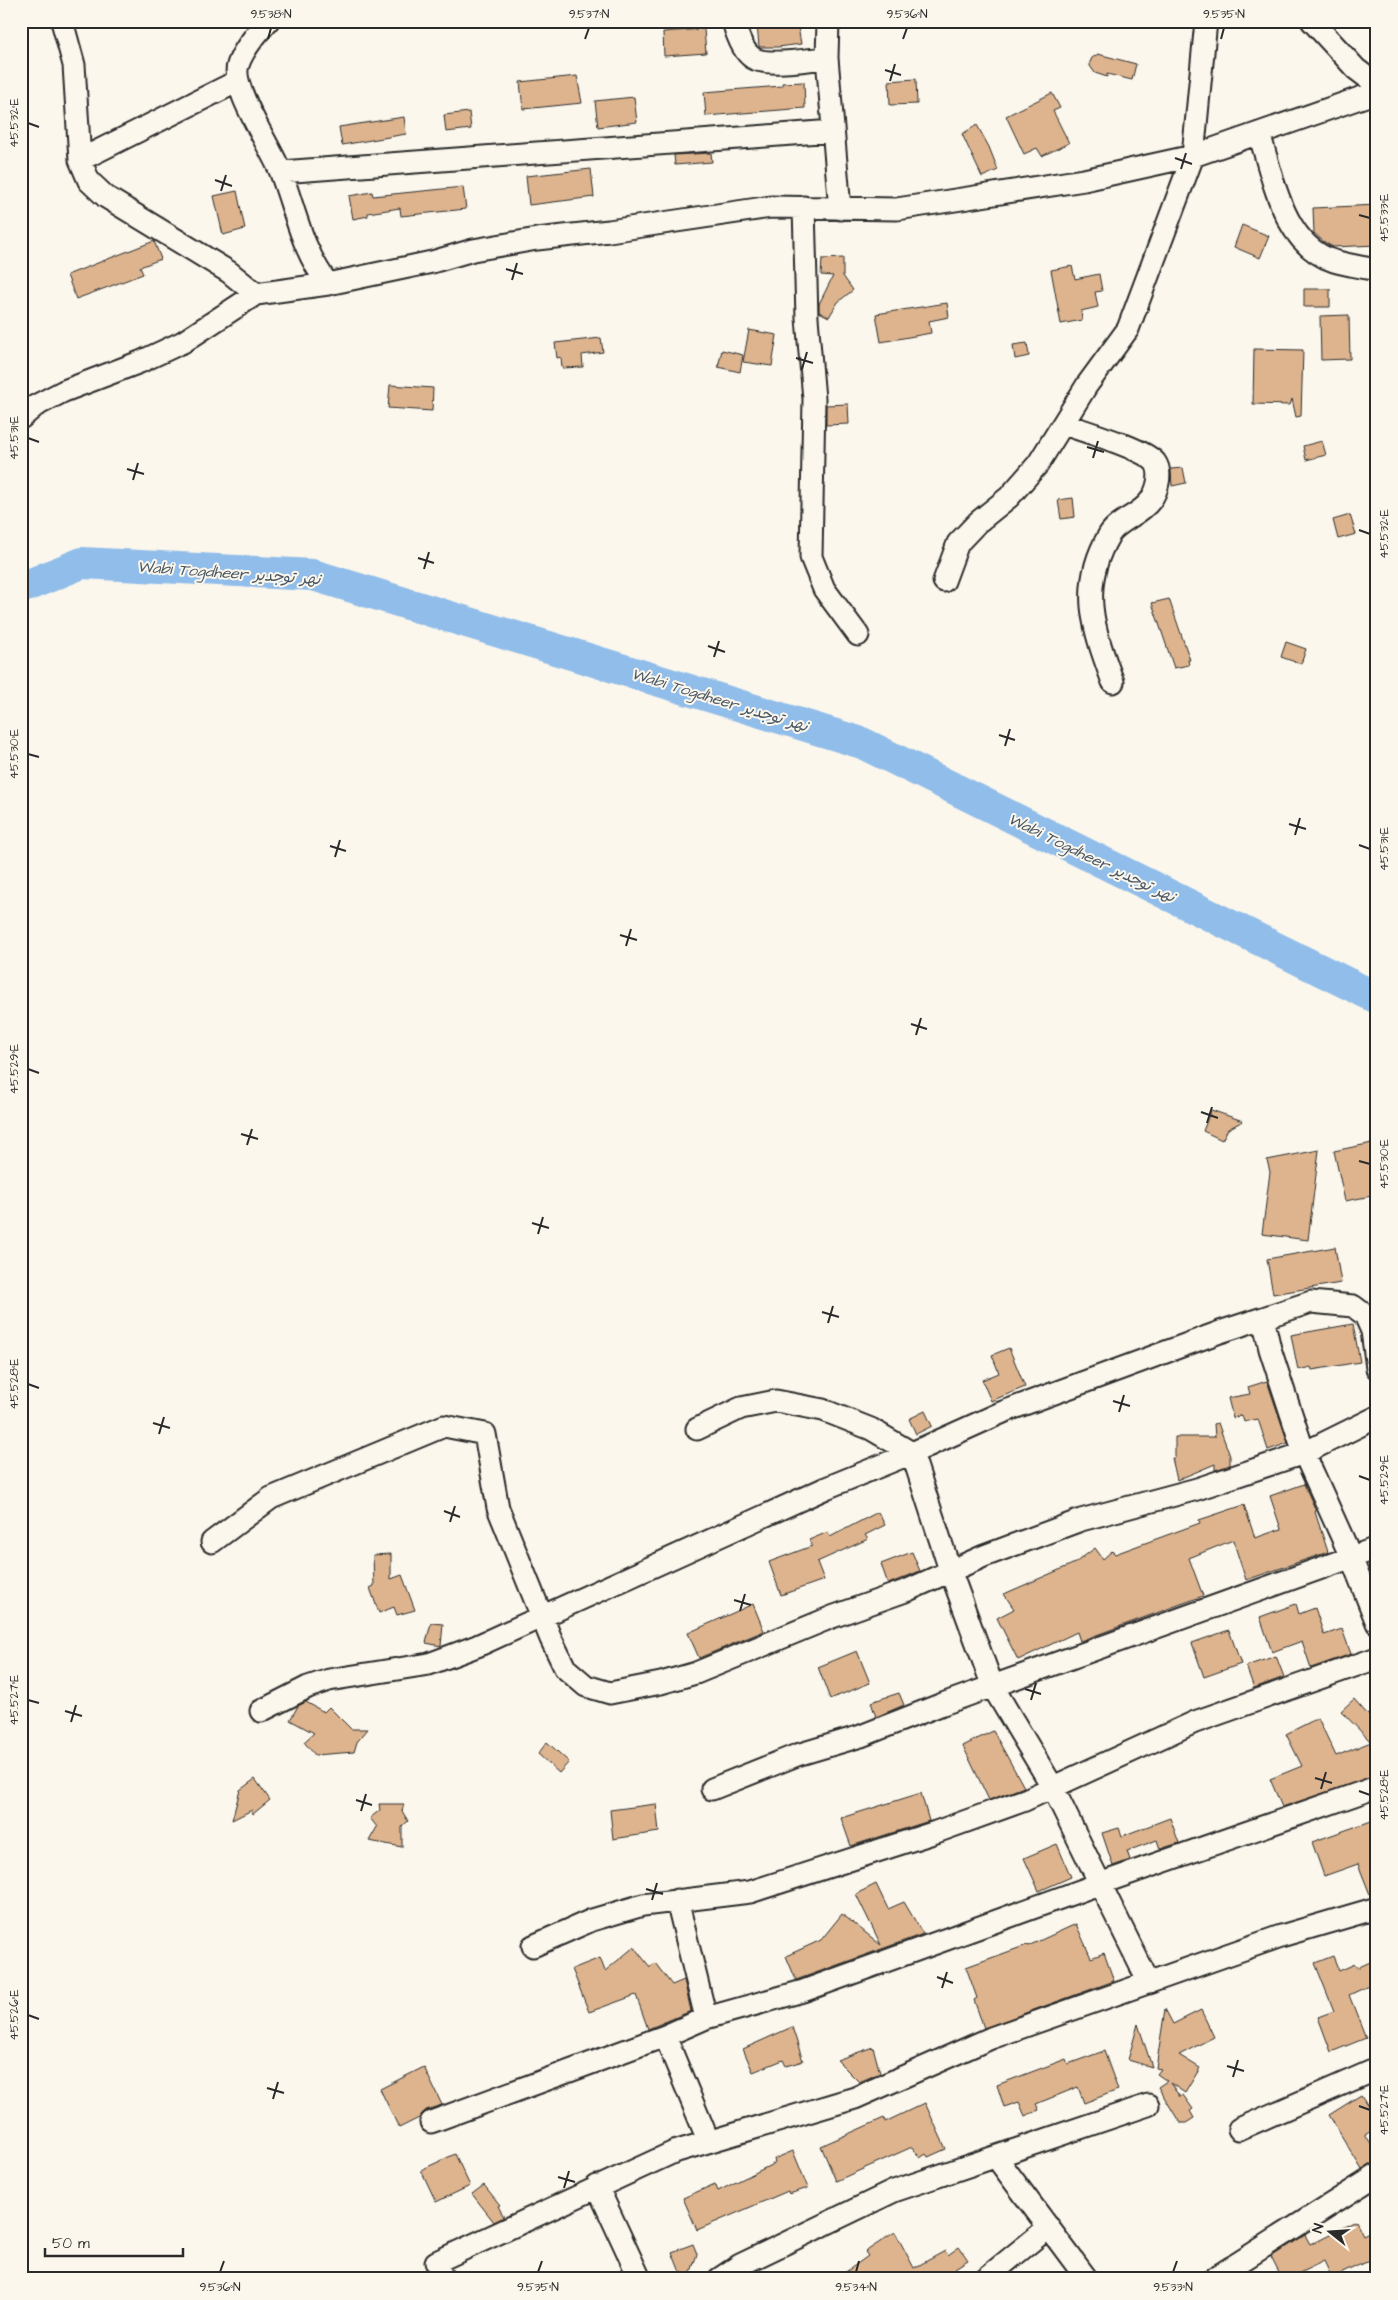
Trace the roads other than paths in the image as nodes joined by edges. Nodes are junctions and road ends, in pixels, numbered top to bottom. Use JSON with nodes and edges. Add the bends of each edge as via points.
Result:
{"nodes":[{"id":1,"x":62,"y":21,"type":"edge"},
{"id":2,"x":268,"y":21,"type":"edge"},
{"id":3,"x":733,"y":21,"type":"edge"},
{"id":4,"x":828,"y":21,"type":"edge"},
{"id":5,"x":1206,"y":21,"type":"edge"},
{"id":6,"x":1312,"y":21,"type":"edge"},
{"id":7,"x":827,"y":58,"type":"junction"},
{"id":8,"x":238,"y":81,"type":"junction"},
{"id":9,"x":1377,"y":85,"type":"edge"},
{"id":10,"x":1377,"y":92,"type":"edge"},
{"id":11,"x":833,"y":131,"type":"junction"},
{"id":12,"x":1259,"y":133,"type":"junction"},
{"id":13,"x":1194,"y":156,"type":"junction"},
{"id":14,"x":80,"y":160,"type":"junction"},
{"id":15,"x":281,"y":172,"type":"junction"},
{"id":16,"x":804,"y":207,"type":"junction"},
{"id":17,"x":840,"y":209,"type":"junction"},
{"id":18,"x":1376,"y":270,"type":"edge"},
{"id":19,"x":328,"y":284,"type":"junction"},
{"id":20,"x":256,"y":294,"type":"junction"},
{"id":21,"x":26,"y":407,"type":"edge"},
{"id":22,"x":1064,"y":424,"type":"junction"},
{"id":23,"x":944,"y":581,"type":"dead end"},
{"id":24,"x":858,"y":634,"type":"dead end"},
{"id":25,"x":1113,"y":682,"type":"dead end"},
{"id":26,"x":1262,"y":1318,"type":"junction"},
{"id":27,"x":1377,"y":1368,"type":"edge"},
{"id":28,"x":1377,"y":1416,"type":"edge"},
{"id":29,"x":697,"y":1429,"type":"dead end"},
{"id":30,"x":912,"y":1453,"type":"junction"},
{"id":31,"x":1304,"y":1453,"type":"junction"},
{"id":32,"x":212,"y":1542,"type":"dead end"},
{"id":33,"x":1377,"y":1548,"type":"edge"},
{"id":34,"x":1351,"y":1557,"type":"junction"},
{"id":35,"x":950,"y":1570,"type":"junction"},
{"id":36,"x":542,"y":1617,"type":"junction"},
{"id":37,"x":1377,"y":1623,"type":"edge"},
{"id":38,"x":1377,"y":1658,"type":"edge"},
{"id":39,"x":993,"y":1687,"type":"junction"},
{"id":40,"x":261,"y":1711,"type":"dead end"},
{"id":41,"x":1052,"y":1786,"type":"junction"},
{"id":42,"x":1377,"y":1787,"type":"edge"},
{"id":43,"x":712,"y":1789,"type":"dead end"},
{"id":44,"x":1099,"y":1884,"type":"junction"},
{"id":45,"x":677,"y":1900,"type":"junction"},
{"id":46,"x":1377,"y":1908,"type":"edge"},
{"id":47,"x":533,"y":1946,"type":"dead end"},
{"id":48,"x":1149,"y":1983,"type":"junction"},
{"id":49,"x":706,"y":2018,"type":"junction"},
{"id":50,"x":665,"y":2036,"type":"junction"},
{"id":51,"x":1377,"y":2069,"type":"edge"},
{"id":52,"x":1148,"y":2105,"type":"dead end"},
{"id":53,"x":430,"y":2122,"type":"dead end"},
{"id":54,"x":1239,"y":2128,"type":"dead end"},
{"id":55,"x":708,"y":2140,"type":"junction"},
{"id":56,"x":996,"y":2157,"type":"junction"},
{"id":57,"x":1377,"y":2175,"type":"edge"},
{"id":58,"x":597,"y":2186,"type":"junction"},
{"id":59,"x":1049,"y":2227,"type":"junction"},
{"id":60,"x":443,"y":2279,"type":"edge"},
{"id":61,"x":640,"y":2279,"type":"edge"},
{"id":62,"x":719,"y":2279,"type":"edge"},
{"id":63,"x":985,"y":2279,"type":"edge"},
{"id":64,"x":1087,"y":2279,"type":"edge"},
{"id":65,"x":1213,"y":2279,"type":"edge"}],
"edges":[{"from":1,"to":14,"type":"street","via":[[74,66]]},
{"from":2,"to":8,"type":"street","via":[[237,65]]},
{"from":3,"to":7,"type":"street","via":[[753,58],[766,62]]},
{"from":4,"to":7,"type":"street"},
{"from":5,"to":13,"type":"street"},
{"from":6,"to":9,"type":"street","via":[[1356,69]]},
{"from":7,"to":11,"type":"street"},
{"from":8,"to":14,"type":"street"},
{"from":8,"to":15,"type":"street"},
{"from":10,"to":12,"type":"street"},
{"from":11,"to":15,"type":"street"},
{"from":11,"to":17,"type":"street"},
{"from":12,"to":13,"type":"street"},
{"from":12,"to":18,"type":"street","via":[[1289,222],[1308,248],[1333,261]]},
{"from":13,"to":17,"type":"street","via":[[1114,174],[944,203],[897,209]]},
{"from":13,"to":22,"type":"street","via":[[1128,329],[1087,385]]},
{"from":14,"to":20,"type":"street","via":[[89,182],[106,198],[230,272]]},
{"from":15,"to":19,"type":"street","via":[[302,238],[314,266]]},
{"from":16,"to":17,"type":"street"},
{"from":16,"to":19,"type":"street","via":[[771,207],[537,239],[473,250]]},
{"from":16,"to":24,"type":"street","via":[[807,318],[814,399],[811,557],[824,589]]},
{"from":19,"to":20,"type":"street"},
{"from":20,"to":21,"type":"street","via":[[183,342]]},
{"from":22,"to":23,"type":"street","via":[[1038,464],[1015,490],[958,543]]},
{"from":22,"to":25,"type":"street","via":[[1138,451],[1154,461],[1158,469],[1157,488],[1149,503],[1110,534],[1092,581],[1091,613]]},
{"from":26,"to":27,"type":"street","via":[[1311,1302],[1353,1306],[1365,1314],[1372,1332]]},
{"from":26,"to":30,"type":"street","via":[[1003,1412]]},
{"from":26,"to":31,"type":"street"},
{"from":28,"to":31,"type":"street"},
{"from":29,"to":30,"type":"street","via":[[741,1408],[776,1400],[823,1410],[871,1430]]},
{"from":30,"to":35,"type":"street"},
{"from":30,"to":36,"type":"street","via":[[826,1488]]},
{"from":31,"to":34,"type":"street"},
{"from":31,"to":35,"type":"street","via":[[1197,1489],[1080,1520]]},
{"from":32,"to":36,"type":"street","via":[[270,1498],[444,1426],[485,1434],[498,1508]]},
{"from":33,"to":34,"type":"street"},
{"from":34,"to":37,"type":"street"},
{"from":34,"to":39,"type":"street"},
{"from":35,"to":36,"type":"street","via":[[696,1673],[610,1693],[586,1686],[565,1668]]},
{"from":35,"to":39,"type":"street"},
{"from":36,"to":40,"type":"street","via":[[429,1664],[329,1680]]},
{"from":38,"to":41,"type":"street","via":[[1195,1722]]},
{"from":39,"to":41,"type":"street"},
{"from":39,"to":43,"type":"street","via":[[861,1736],[797,1755]]},
{"from":41,"to":44,"type":"street"},
{"from":41,"to":45,"type":"street","via":[[1025,1800],[936,1832],[750,1892]]},
{"from":42,"to":44,"type":"street"},
{"from":44,"to":48,"type":"street"},
{"from":44,"to":49,"type":"street","via":[[803,1991]]},
{"from":45,"to":47,"type":"street","via":[[643,1905],[592,1920]]},
{"from":45,"to":49,"type":"street"},
{"from":46,"to":48,"type":"street","via":[[1281,1936]]},
{"from":48,"to":55,"type":"street","via":[[992,2038],[855,2098]]},
{"from":49,"to":50,"type":"street"},
{"from":50,"to":53,"type":"street"},
{"from":50,"to":55,"type":"street"},
{"from":51,"to":54,"type":"street"},
{"from":52,"to":56,"type":"street"},
{"from":55,"to":58,"type":"street"},
{"from":56,"to":59,"type":"street"},
{"from":56,"to":62,"type":"street","via":[[894,2191],[740,2265]]},
{"from":57,"to":65,"type":"street"},
{"from":58,"to":60,"type":"street","via":[[436,2262]]},
{"from":58,"to":61,"type":"street"},
{"from":59,"to":63,"type":"street"},
{"from":59,"to":64,"type":"street"}]}
